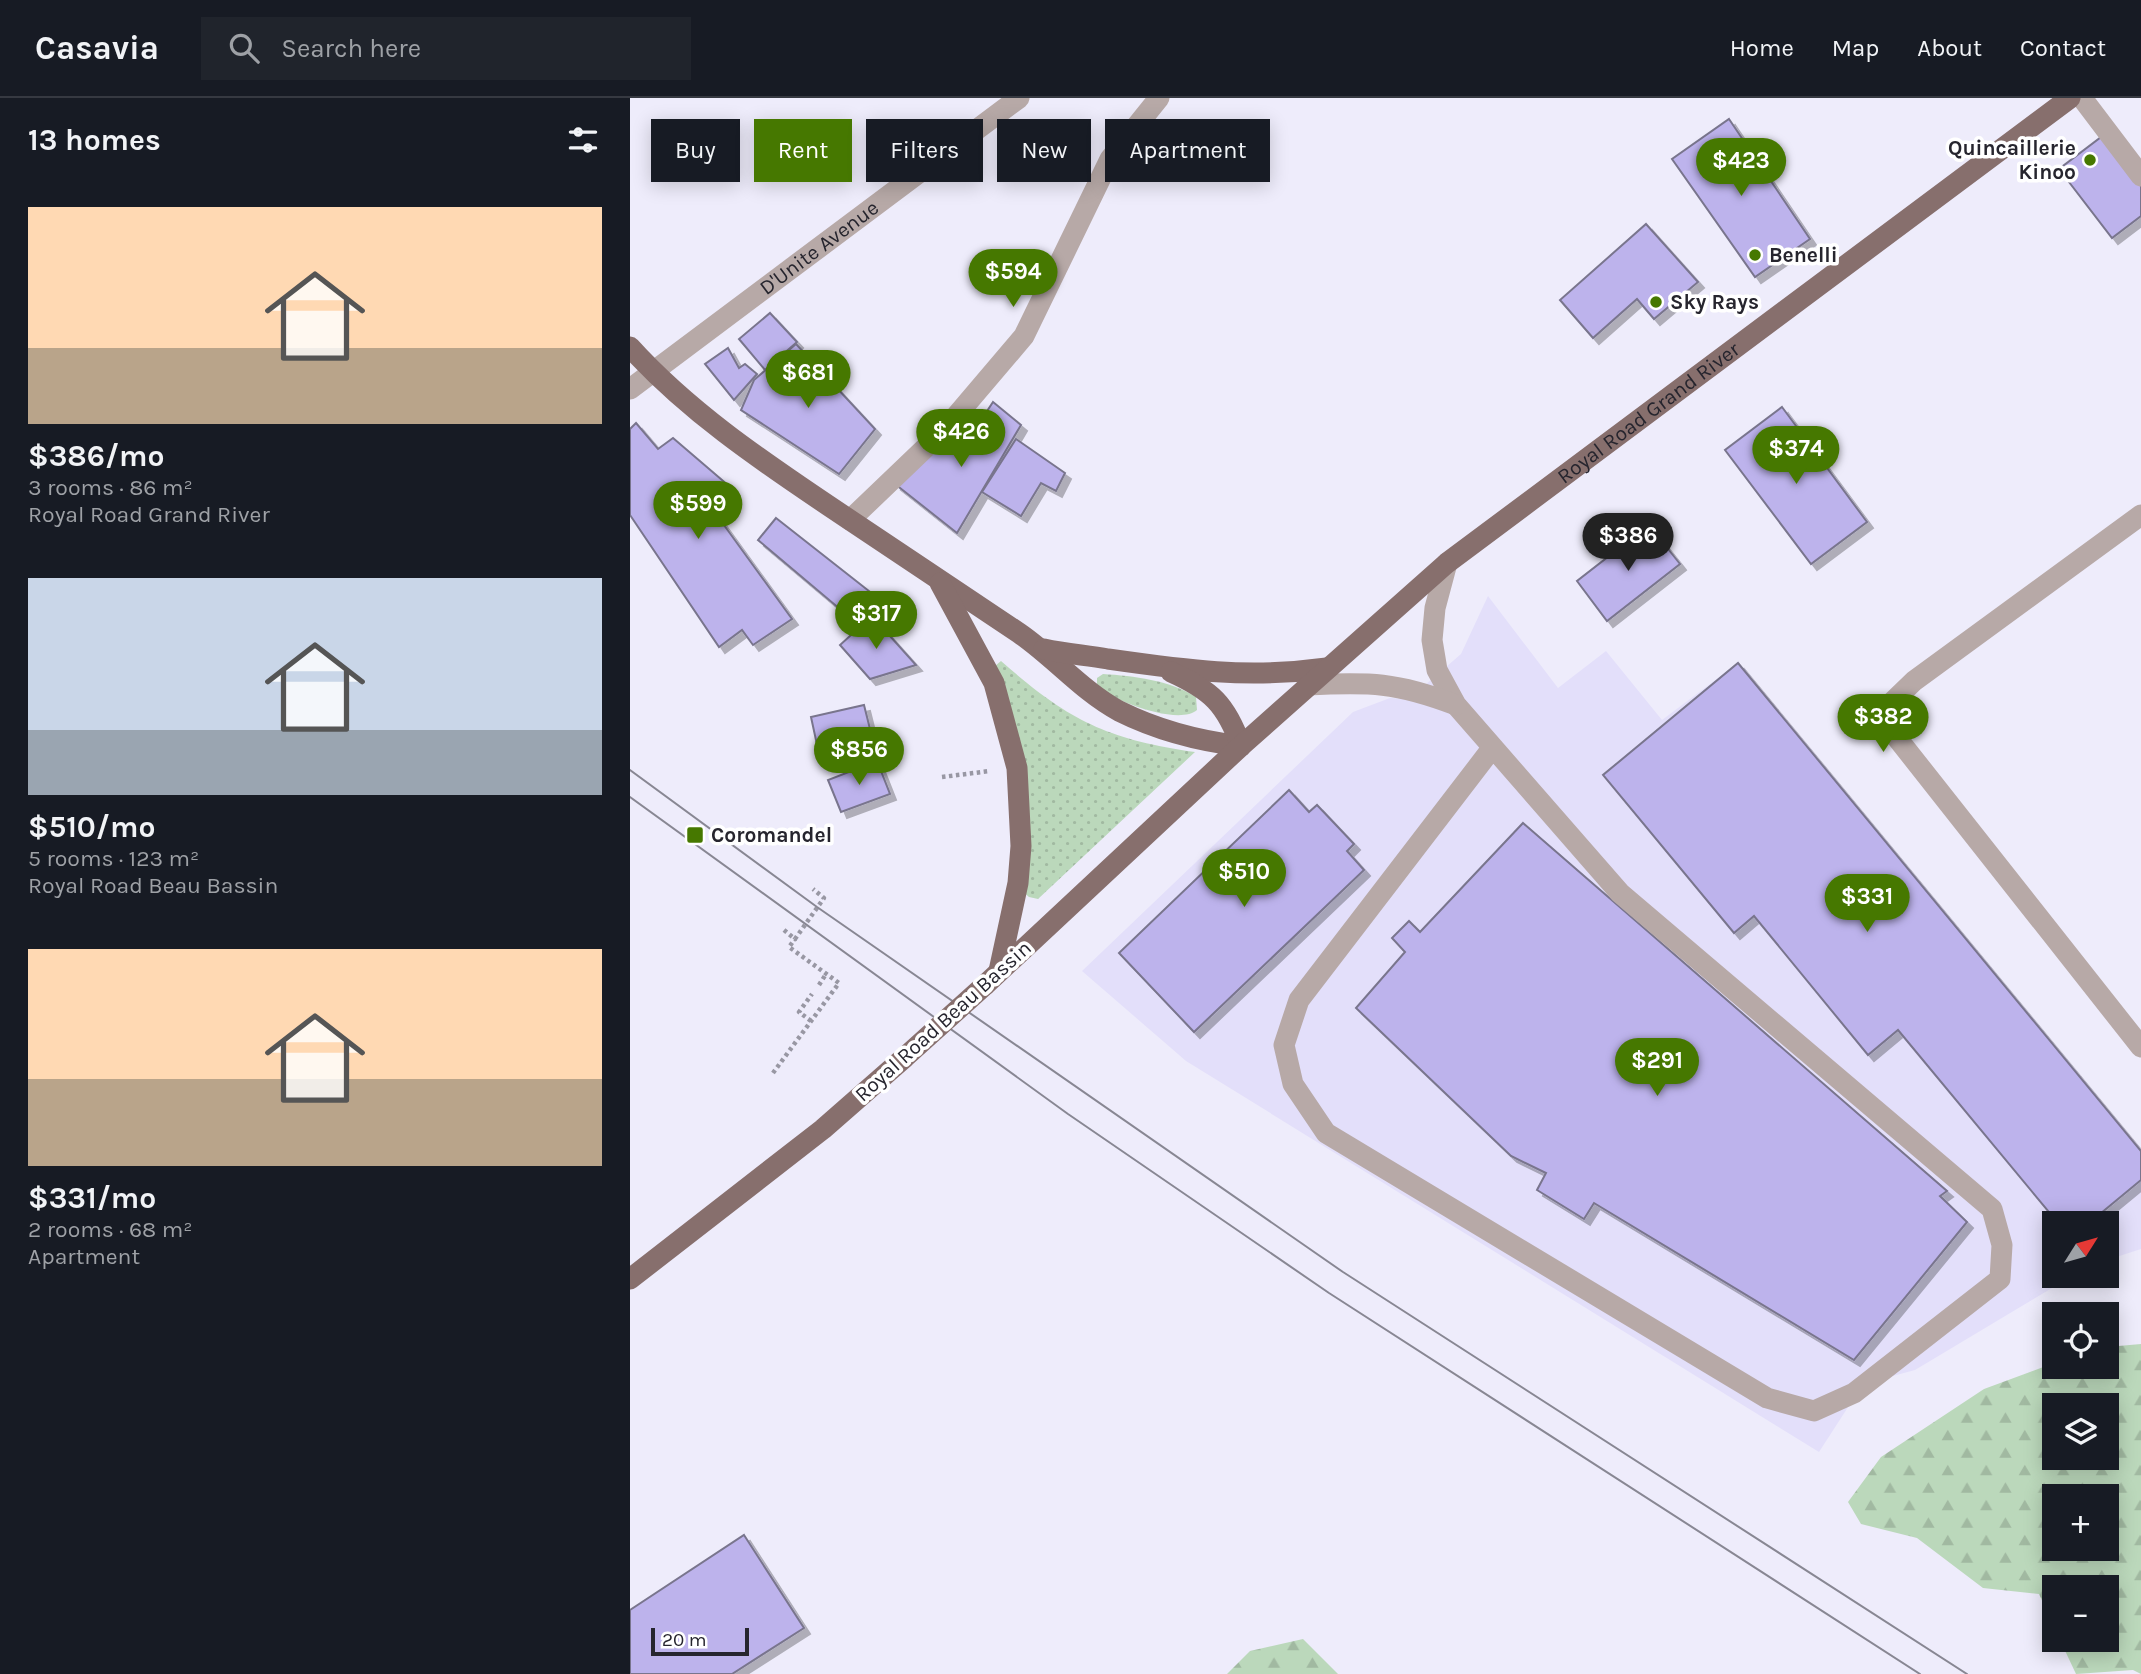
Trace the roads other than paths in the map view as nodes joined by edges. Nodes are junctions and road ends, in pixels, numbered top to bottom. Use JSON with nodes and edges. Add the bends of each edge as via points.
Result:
{"nodes":[{"id":1,"x":1019,"y":98,"type":"edge"},
{"id":2,"x":1159,"y":98,"type":"edge"},
{"id":3,"x":2070,"y":98,"type":"edge"},
{"id":4,"x":2082,"y":98,"type":"edge"},
{"id":5,"x":2141,"y":176,"type":"edge"},
{"id":6,"x":630,"y":348,"type":"edge"},
{"id":7,"x":652,"y":372,"type":"junction"},
{"id":8,"x":630,"y":389,"type":"edge"},
{"id":9,"x":2141,"y":515,"type":"edge"},
{"id":10,"x":850,"y":520,"type":"junction"},
{"id":11,"x":1447,"y":563,"type":"junction"},
{"id":12,"x":937,"y":578,"type":"junction"},
{"id":13,"x":1041,"y":648,"type":"junction"},
{"id":14,"x":1162,"y":668,"type":"junction"},
{"id":15,"x":1326,"y":668,"type":"junction"},
{"id":16,"x":1307,"y":685,"type":"junction"},
{"id":17,"x":1456,"y":705,"type":"junction"},
{"id":18,"x":1241,"y":746,"type":"junction"},
{"id":19,"x":1493,"y":747,"type":"junction"},
{"id":20,"x":992,"y":978,"type":"junction"},
{"id":21,"x":2141,"y":1047,"type":"edge"},
{"id":22,"x":630,"y":1279,"type":"edge"}],
"edges":[{"from":1,"to":7,"type":"street","name":"D'Unite Avenue"},
{"from":2,"to":10,"type":"street","via":[[1110,159],[1024,336],[945,429]]},
{"from":3,"to":11,"type":"main road","name":"Royal Road Grand River"},
{"from":4,"to":5,"type":"street"},
{"from":6,"to":7,"type":"main road"},
{"from":7,"to":8,"type":"street","name":"D'Unite Avenue"},
{"from":7,"to":10,"type":"main road","via":[[755,456]]},
{"from":9,"to":21,"type":"street","via":[[1914,681],[1886,708],[1890,729]]},
{"from":10,"to":12,"type":"main road"},
{"from":11,"to":15,"type":"main road","name":"Royal Road Grand River"},
{"from":11,"to":17,"type":"street","via":[[1432,640],[1437,670]]},
{"from":12,"to":13,"type":"main road"},
{"from":12,"to":20,"type":"main road","via":[[994,683],[1017,768],[1018,883]]},
{"from":13,"to":14,"type":"main road"},
{"from":13,"to":18,"type":"main road","via":[[1094,696],[1121,711],[1177,733]]},
{"from":14,"to":15,"type":"main road","via":[[1262,676]]},
{"from":14,"to":18,"type":"main road","via":[[1209,691],[1234,725]]},
{"from":15,"to":16,"type":"main road","name":"Royal Road Grand River"},
{"from":16,"to":17,"type":"street","via":[[1388,684]]},
{"from":16,"to":18,"type":"main road","name":"Royal Road Grand River"},
{"from":17,"to":19,"type":"street"},
{"from":18,"to":20,"type":"main road","name":"Royal Road Beau Bassin"},
{"from":19,"to":19,"type":"street","via":[[1299,1000],[1284,1045],[1293,1084],[1326,1133],[1767,1398],[1814,1411],[1854,1393],[2000,1279],[2002,1245],[1992,1209],[1620,892]]},
{"from":20,"to":22,"type":"main road","name":"Royal Road Beau Bassin","bridge":true,"via":[[823,1129]]}]}
